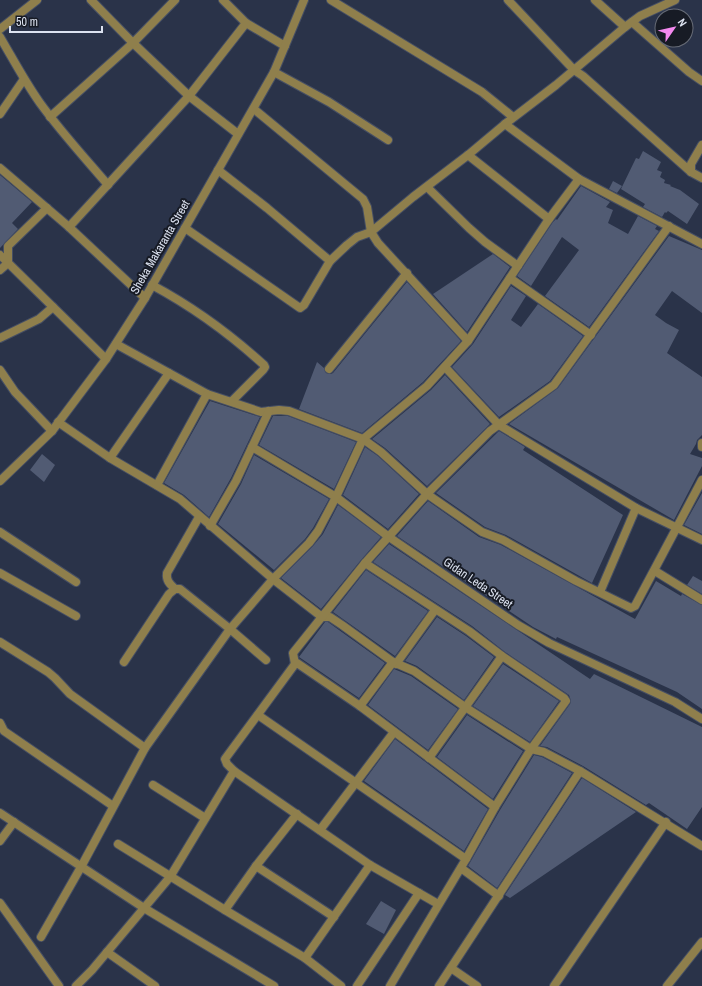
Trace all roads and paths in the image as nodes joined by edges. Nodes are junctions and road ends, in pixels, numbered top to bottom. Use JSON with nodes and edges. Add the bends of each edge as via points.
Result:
{"nodes":[{"id":1,"x":37,"y":0,"type":"edge"},
{"id":2,"x":91,"y":0,"type":"edge"},
{"id":3,"x":175,"y":0,"type":"edge"},
{"id":4,"x":223,"y":0,"type":"edge"},
{"id":5,"x":304,"y":0,"type":"edge"},
{"id":6,"x":331,"y":0,"type":"edge"},
{"id":7,"x":508,"y":0,"type":"edge"},
{"id":8,"x":595,"y":0,"type":"edge"},
{"id":9,"x":673,"y":0,"type":"edge"},
{"id":10,"x":246,"y":22,"type":"junction"},
{"id":11,"x":632,"y":22,"type":"junction"},
{"id":12,"x":625,"y":27,"type":"junction"},
{"id":13,"x":0,"y":29,"type":"edge"},
{"id":14,"x":0,"y":37,"type":"edge"},
{"id":15,"x":133,"y":43,"type":"junction"},
{"id":16,"x":285,"y":46,"type":"junction"},
{"id":17,"x":574,"y":70,"type":"junction"},
{"id":18,"x":274,"y":72,"type":"junction"},
{"id":19,"x":24,"y":79,"type":"junction"},
{"id":20,"x":702,"y":81,"type":"edge"},
{"id":21,"x":189,"y":96,"type":"junction"},
{"id":22,"x":254,"y":109,"type":"junction"},
{"id":23,"x":0,"y":114,"type":"edge"},
{"id":24,"x":50,"y":117,"type":"junction"},
{"id":25,"x":513,"y":118,"type":"junction"},
{"id":26,"x":505,"y":124,"type":"junction"},
{"id":27,"x":238,"y":134,"type":"junction"},
{"id":28,"x":388,"y":140,"type":"dead end"},
{"id":29,"x":702,"y":146,"type":"edge"},
{"id":30,"x":468,"y":155,"type":"junction"},
{"id":31,"x":0,"y":168,"type":"edge"},
{"id":32,"x":218,"y":170,"type":"junction"},
{"id":33,"x":691,"y":172,"type":"junction"},
{"id":34,"x":702,"y":178,"type":"edge"},
{"id":35,"x":579,"y":179,"type":"junction"},
{"id":36,"x":108,"y":185,"type":"junction"},
{"id":37,"x":427,"y":187,"type":"junction"},
{"id":38,"x":47,"y":208,"type":"junction"},
{"id":39,"x":549,"y":219,"type":"junction"},
{"id":40,"x":669,"y":226,"type":"junction"},
{"id":41,"x":69,"y":228,"type":"junction"},
{"id":42,"x":185,"y":228,"type":"junction"},
{"id":43,"x":371,"y":232,"type":"junction"},
{"id":44,"x":702,"y":244,"type":"edge"},
{"id":45,"x":0,"y":255,"type":"edge"},
{"id":46,"x":330,"y":261,"type":"junction"},
{"id":47,"x":8,"y":263,"type":"junction"},
{"id":48,"x":518,"y":266,"type":"junction"},
{"id":49,"x":0,"y":270,"type":"edge"},
{"id":50,"x":407,"y":273,"type":"junction"},
{"id":51,"x":510,"y":278,"type":"junction"},
{"id":52,"x":152,"y":285,"type":"junction"},
{"id":53,"x":145,"y":298,"type":"junction"},
{"id":54,"x":53,"y":307,"type":"junction"},
{"id":55,"x":591,"y":335,"type":"junction"},
{"id":56,"x":0,"y":338,"type":"edge"},
{"id":57,"x":468,"y":341,"type":"junction"},
{"id":58,"x":116,"y":344,"type":"junction"},
{"id":59,"x":106,"y":359,"type":"junction"},
{"id":60,"x":445,"y":367,"type":"junction"},
{"id":61,"x":329,"y":369,"type":"dead end"},
{"id":62,"x":0,"y":370,"type":"edge"},
{"id":63,"x":169,"y":373,"type":"junction"},
{"id":64,"x":207,"y":394,"type":"junction"},
{"id":65,"x":232,"y":401,"type":"junction"},
{"id":66,"x":269,"y":411,"type":"junction"},
{"id":67,"x":58,"y":422,"type":"junction"},
{"id":68,"x":499,"y":424,"type":"junction"},
{"id":69,"x":52,"y":431,"type":"junction"},
{"id":70,"x":363,"y":439,"type":"junction"},
{"id":71,"x":702,"y":443,"type":"edge"},
{"id":72,"x":252,"y":447,"type":"junction"},
{"id":73,"x":702,"y":447,"type":"edge"},
{"id":74,"x":110,"y":458,"type":"junction"},
{"id":75,"x":702,"y":480,"type":"edge"},
{"id":76,"x":0,"y":481,"type":"edge"},
{"id":77,"x":157,"y":486,"type":"junction"},
{"id":78,"x":426,"y":494,"type":"junction"},
{"id":79,"x":336,"y":497,"type":"junction"},
{"id":80,"x":636,"y":508,"type":"junction"},
{"id":81,"x":199,"y":517,"type":"junction"},
{"id":82,"x":210,"y":526,"type":"junction"},
{"id":83,"x":677,"y":528,"type":"junction"},
{"id":84,"x":0,"y":532,"type":"edge"},
{"id":85,"x":389,"y":536,"type":"junction"},
{"id":86,"x":702,"y":540,"type":"edge"},
{"id":87,"x":365,"y":564,"type":"junction"},
{"id":88,"x":655,"y":571,"type":"junction"},
{"id":89,"x":0,"y":573,"type":"edge"},
{"id":90,"x":273,"y":579,"type":"junction"},
{"id":91,"x":76,"y":582,"type":"dead end"},
{"id":92,"x":175,"y":589,"type":"junction"},
{"id":93,"x":600,"y":592,"type":"junction"},
{"id":94,"x":702,"y":600,"type":"edge"},
{"id":95,"x":436,"y":610,"type":"junction"},
{"id":96,"x":76,"y":616,"type":"dead end"},
{"id":97,"x":322,"y":617,"type":"junction"},
{"id":98,"x":230,"y":629,"type":"junction"},
{"id":99,"x":0,"y":642,"type":"edge"},
{"id":100,"x":502,"y":656,"type":"junction"},
{"id":101,"x":266,"y":660,"type":"dead end"},
{"id":102,"x":124,"y":662,"type":"dead end"},
{"id":103,"x":394,"y":663,"type":"junction"},
{"id":104,"x":295,"y":664,"type":"junction"},
{"id":105,"x":360,"y":706,"type":"junction"},
{"id":106,"x":465,"y":707,"type":"junction"},
{"id":107,"x":258,"y":714,"type":"junction"},
{"id":108,"x":702,"y":719,"type":"edge"},
{"id":109,"x":1,"y":730,"type":"edge"},
{"id":110,"x":394,"y":732,"type":"junction"},
{"id":111,"x":145,"y":748,"type":"junction"},
{"id":112,"x":531,"y":749,"type":"junction"},
{"id":113,"x":429,"y":758,"type":"junction"},
{"id":114,"x":234,"y":771,"type":"junction"},
{"id":115,"x":580,"y":771,"type":"junction"},
{"id":116,"x":355,"y":782,"type":"junction"},
{"id":117,"x":153,"y":785,"type":"dead end"},
{"id":118,"x":113,"y":806,"type":"junction"},
{"id":119,"x":495,"y":807,"type":"junction"},
{"id":120,"x":0,"y":813,"type":"edge"},
{"id":121,"x":297,"y":814,"type":"junction"},
{"id":122,"x":206,"y":818,"type":"junction"},
{"id":123,"x":14,"y":822,"type":"junction"},
{"id":124,"x":666,"y":822,"type":"junction"},
{"id":125,"x":320,"y":830,"type":"junction"},
{"id":126,"x":0,"y":841,"type":"edge"},
{"id":127,"x":118,"y":844,"type":"dead end"},
{"id":128,"x":702,"y":846,"type":"edge"},
{"id":129,"x":466,"y":859,"type":"junction"},
{"id":130,"x":370,"y":865,"type":"junction"},
{"id":131,"x":256,"y":866,"type":"junction"},
{"id":132,"x":81,"y":867,"type":"junction"},
{"id":133,"x":461,"y":868,"type":"junction"},
{"id":134,"x":170,"y":877,"type":"junction"},
{"id":135,"x":419,"y":893,"type":"junction"},
{"id":136,"x":498,"y":896,"type":"junction"},
{"id":137,"x":0,"y":903,"type":"edge"},
{"id":138,"x":438,"y":904,"type":"junction"},
{"id":139,"x":144,"y":908,"type":"junction"},
{"id":140,"x":225,"y":910,"type":"junction"},
{"id":141,"x":334,"y":917,"type":"junction"},
{"id":142,"x":41,"y":937,"type":"dead end"},
{"id":143,"x":701,"y":945,"type":"edge"},
{"id":144,"x":107,"y":952,"type":"junction"},
{"id":145,"x":305,"y":958,"type":"junction"},
{"id":146,"x":451,"y":968,"type":"junction"},
{"id":147,"x":59,"y":986,"type":"edge"},
{"id":148,"x":76,"y":986,"type":"edge"},
{"id":149,"x":156,"y":986,"type":"edge"},
{"id":150,"x":274,"y":986,"type":"edge"},
{"id":151,"x":341,"y":986,"type":"edge"},
{"id":152,"x":357,"y":986,"type":"edge"},
{"id":153,"x":390,"y":986,"type":"edge"},
{"id":154,"x":439,"y":986,"type":"edge"},
{"id":155,"x":477,"y":986,"type":"edge"},
{"id":156,"x":554,"y":986,"type":"edge"},
{"id":157,"x":667,"y":986,"type":"edge"}],
"edges":[{"from":1,"to":13,"type":"street"},
{"from":2,"to":15,"type":"street"},
{"from":3,"to":15,"type":"street"},
{"from":4,"to":10,"type":"street"},
{"from":5,"to":16,"type":"street","name":"Sheka Makaranta Street"},
{"from":6,"to":25,"type":"street","via":[[482,92]]},
{"from":7,"to":17,"type":"street"},
{"from":8,"to":12,"type":"street"},
{"from":9,"to":11,"type":"street"},
{"from":10,"to":16,"type":"street"},
{"from":10,"to":21,"type":"street"},
{"from":11,"to":12,"type":"street"},
{"from":11,"to":20,"type":"street"},
{"from":12,"to":17,"type":"street"},
{"from":14,"to":19,"type":"street"},
{"from":15,"to":21,"type":"street"},
{"from":15,"to":24,"type":"street"},
{"from":16,"to":18,"type":"street","name":"Sheka Makaranta Street"},
{"from":17,"to":25,"type":"street"},
{"from":17,"to":33,"type":"street"},
{"from":18,"to":22,"type":"street","name":"Sheka Makaranta Street"},
{"from":18,"to":28,"type":"street","via":[[329,102]]},
{"from":19,"to":23,"type":"street"},
{"from":19,"to":24,"type":"street"},
{"from":21,"to":27,"type":"street"},
{"from":21,"to":36,"type":"street"},
{"from":22,"to":27,"type":"street","name":"Sheka Makaranta Street"},
{"from":22,"to":43,"type":"street","via":[[363,199],[367,207]]},
{"from":24,"to":36,"type":"street"},
{"from":25,"to":26,"type":"street"},
{"from":26,"to":30,"type":"street"},
{"from":26,"to":35,"type":"street"},
{"from":27,"to":32,"type":"street","name":"Sheka Makaranta Street"},
{"from":29,"to":33,"type":"street","via":[[691,164]]},
{"from":30,"to":37,"type":"street"},
{"from":30,"to":39,"type":"street"},
{"from":31,"to":38,"type":"street"},
{"from":32,"to":42,"type":"street","name":"Sheka Makaranta Street"},
{"from":32,"to":46,"type":"street"},
{"from":33,"to":34,"type":"street"},
{"from":35,"to":39,"type":"street"},
{"from":35,"to":40,"type":"street"},
{"from":36,"to":41,"type":"street"},
{"from":37,"to":43,"type":"street"},
{"from":37,"to":48,"type":"street","via":[[485,242]]},
{"from":38,"to":41,"type":"street"},
{"from":38,"to":47,"type":"street","via":[[8,246]]},
{"from":39,"to":48,"type":"street"},
{"from":40,"to":44,"type":"street"},
{"from":40,"to":55,"type":"street"},
{"from":41,"to":53,"type":"street"},
{"from":42,"to":46,"type":"street","via":[[300,308]]},
{"from":42,"to":52,"type":"street","name":"Sheka Makaranta Street"},
{"from":43,"to":46,"type":"street","via":[[358,237]]},
{"from":43,"to":50,"type":"street"},
{"from":45,"to":47,"type":"street"},
{"from":47,"to":49,"type":"street"},
{"from":47,"to":54,"type":"street"},
{"from":48,"to":51,"type":"street"},
{"from":50,"to":57,"type":"street"},
{"from":50,"to":61,"type":"street"},
{"from":51,"to":55,"type":"street"},
{"from":51,"to":57,"type":"street"},
{"from":52,"to":53,"type":"street","name":"Sheka Makaranta Street"},
{"from":52,"to":65,"type":"street","via":[[188,306],[242,345],[264,365],[264,370]]},
{"from":53,"to":58,"type":"street","name":"Sheka Makaranta Street"},
{"from":54,"to":56,"type":"street","via":[[39,319]]},
{"from":54,"to":59,"type":"street"},
{"from":55,"to":68,"type":"street","via":[[554,385]]},
{"from":57,"to":60,"type":"street"},
{"from":58,"to":59,"type":"street","name":"Sheka Makaranta Street"},
{"from":58,"to":63,"type":"street"},
{"from":59,"to":67,"type":"street","name":"Sheka Makaranta Street"},
{"from":60,"to":68,"type":"street"},
{"from":60,"to":70,"type":"street","via":[[427,386]]},
{"from":62,"to":69,"type":"street","via":[[15,392]]},
{"from":63,"to":64,"type":"street"},
{"from":63,"to":74,"type":"street"},
{"from":64,"to":65,"type":"street"},
{"from":64,"to":77,"type":"street"},
{"from":65,"to":66,"type":"street","via":[[261,412]]},
{"from":66,"to":70,"type":"street","via":[[289,411]]},
{"from":66,"to":72,"type":"street"},
{"from":67,"to":69,"type":"street","name":"Sheka Makaranta Street"},
{"from":67,"to":74,"type":"street"},
{"from":68,"to":78,"type":"street"},
{"from":68,"to":80,"type":"street"},
{"from":69,"to":76,"type":"street","name":"Sheka Makaranta Street"},
{"from":70,"to":78,"type":"street","via":[[381,452]]},
{"from":70,"to":79,"type":"street"},
{"from":71,"to":73,"type":"street"},
{"from":72,"to":79,"type":"street","name":"Gidan Leda Street"},
{"from":72,"to":82,"type":"street"},
{"from":74,"to":77,"type":"street"},
{"from":75,"to":83,"type":"street"},
{"from":77,"to":81,"type":"street","via":[[180,500]]},
{"from":78,"to":85,"type":"street"},
{"from":78,"to":93,"type":"street","via":[[482,532],[503,540]]},
{"from":79,"to":85,"type":"street","name":"Gidan Leda Street"},
{"from":79,"to":90,"type":"street","via":[[309,543]]},
{"from":80,"to":83,"type":"street"},
{"from":80,"to":93,"type":"street"},
{"from":81,"to":82,"type":"street"},
{"from":81,"to":92,"type":"street","via":[[167,573],[168,583]]},
{"from":82,"to":90,"type":"street"},
{"from":83,"to":86,"type":"street"},
{"from":83,"to":88,"type":"street"},
{"from":84,"to":91,"type":"street"},
{"from":85,"to":87,"type":"street"},
{"from":85,"to":108,"type":"street","name":"Gidan Leda Street","via":[[530,632],[675,702]]},
{"from":87,"to":95,"type":"street"},
{"from":87,"to":97,"type":"street"},
{"from":88,"to":93,"type":"street","via":[[633,608]]},
{"from":88,"to":94,"type":"street"},
{"from":89,"to":96,"type":"street"},
{"from":90,"to":97,"type":"street"},
{"from":90,"to":98,"type":"street"},
{"from":92,"to":98,"type":"street","via":[[180,589]]},
{"from":92,"to":102,"type":"street","via":[[169,594]]},
{"from":95,"to":100,"type":"street"},
{"from":95,"to":103,"type":"street"},
{"from":97,"to":103,"type":"street","via":[[330,617]]},
{"from":97,"to":104,"type":"street","via":[[293,653]]},
{"from":98,"to":101,"type":"street"},
{"from":98,"to":111,"type":"street"},
{"from":99,"to":111,"type":"street","via":[[48,672],[70,694]]},
{"from":100,"to":106,"type":"street"},
{"from":100,"to":112,"type":"street","via":[[566,701]]},
{"from":103,"to":105,"type":"street"},
{"from":103,"to":106,"type":"street","via":[[414,671]]},
{"from":104,"to":105,"type":"street","via":[[299,664]]},
{"from":104,"to":107,"type":"street"},
{"from":105,"to":110,"type":"street"},
{"from":106,"to":112,"type":"street"},
{"from":106,"to":113,"type":"street"},
{"from":107,"to":114,"type":"street","via":[[225,760]]},
{"from":107,"to":116,"type":"street"},
{"from":109,"to":118,"type":"street"},
{"from":110,"to":113,"type":"street"},
{"from":110,"to":116,"type":"street"},
{"from":111,"to":118,"type":"street"},
{"from":112,"to":115,"type":"street","via":[[544,752]]},
{"from":112,"to":119,"type":"street"},
{"from":113,"to":119,"type":"street"},
{"from":114,"to":121,"type":"street"},
{"from":114,"to":122,"type":"street"},
{"from":115,"to":124,"type":"street"},
{"from":115,"to":136,"type":"street"},
{"from":116,"to":125,"type":"street"},
{"from":116,"to":129,"type":"street"},
{"from":117,"to":122,"type":"street"},
{"from":118,"to":132,"type":"street"},
{"from":119,"to":129,"type":"street"},
{"from":120,"to":123,"type":"street"},
{"from":121,"to":125,"type":"street"},
{"from":121,"to":131,"type":"street"},
{"from":122,"to":134,"type":"street"},
{"from":123,"to":126,"type":"street"},
{"from":123,"to":132,"type":"street"},
{"from":124,"to":128,"type":"street"},
{"from":124,"to":156,"type":"street"},
{"from":125,"to":130,"type":"street"},
{"from":127,"to":134,"type":"street"},
{"from":129,"to":133,"type":"street"},
{"from":130,"to":135,"type":"street"},
{"from":130,"to":141,"type":"street"},
{"from":131,"to":140,"type":"street"},
{"from":131,"to":141,"type":"street"},
{"from":132,"to":139,"type":"street"},
{"from":132,"to":142,"type":"street"},
{"from":133,"to":136,"type":"street"},
{"from":133,"to":138,"type":"street"},
{"from":134,"to":139,"type":"street"},
{"from":134,"to":140,"type":"street"},
{"from":135,"to":138,"type":"street"},
{"from":135,"to":152,"type":"street"},
{"from":136,"to":146,"type":"street"},
{"from":137,"to":147,"type":"street"},
{"from":138,"to":153,"type":"street"},
{"from":139,"to":144,"type":"street"},
{"from":139,"to":150,"type":"street"},
{"from":140,"to":145,"type":"street"},
{"from":141,"to":145,"type":"street"},
{"from":143,"to":157,"type":"street"},
{"from":144,"to":148,"type":"street"},
{"from":144,"to":149,"type":"street"},
{"from":145,"to":151,"type":"street"},
{"from":146,"to":154,"type":"street"},
{"from":146,"to":155,"type":"street"}]}
